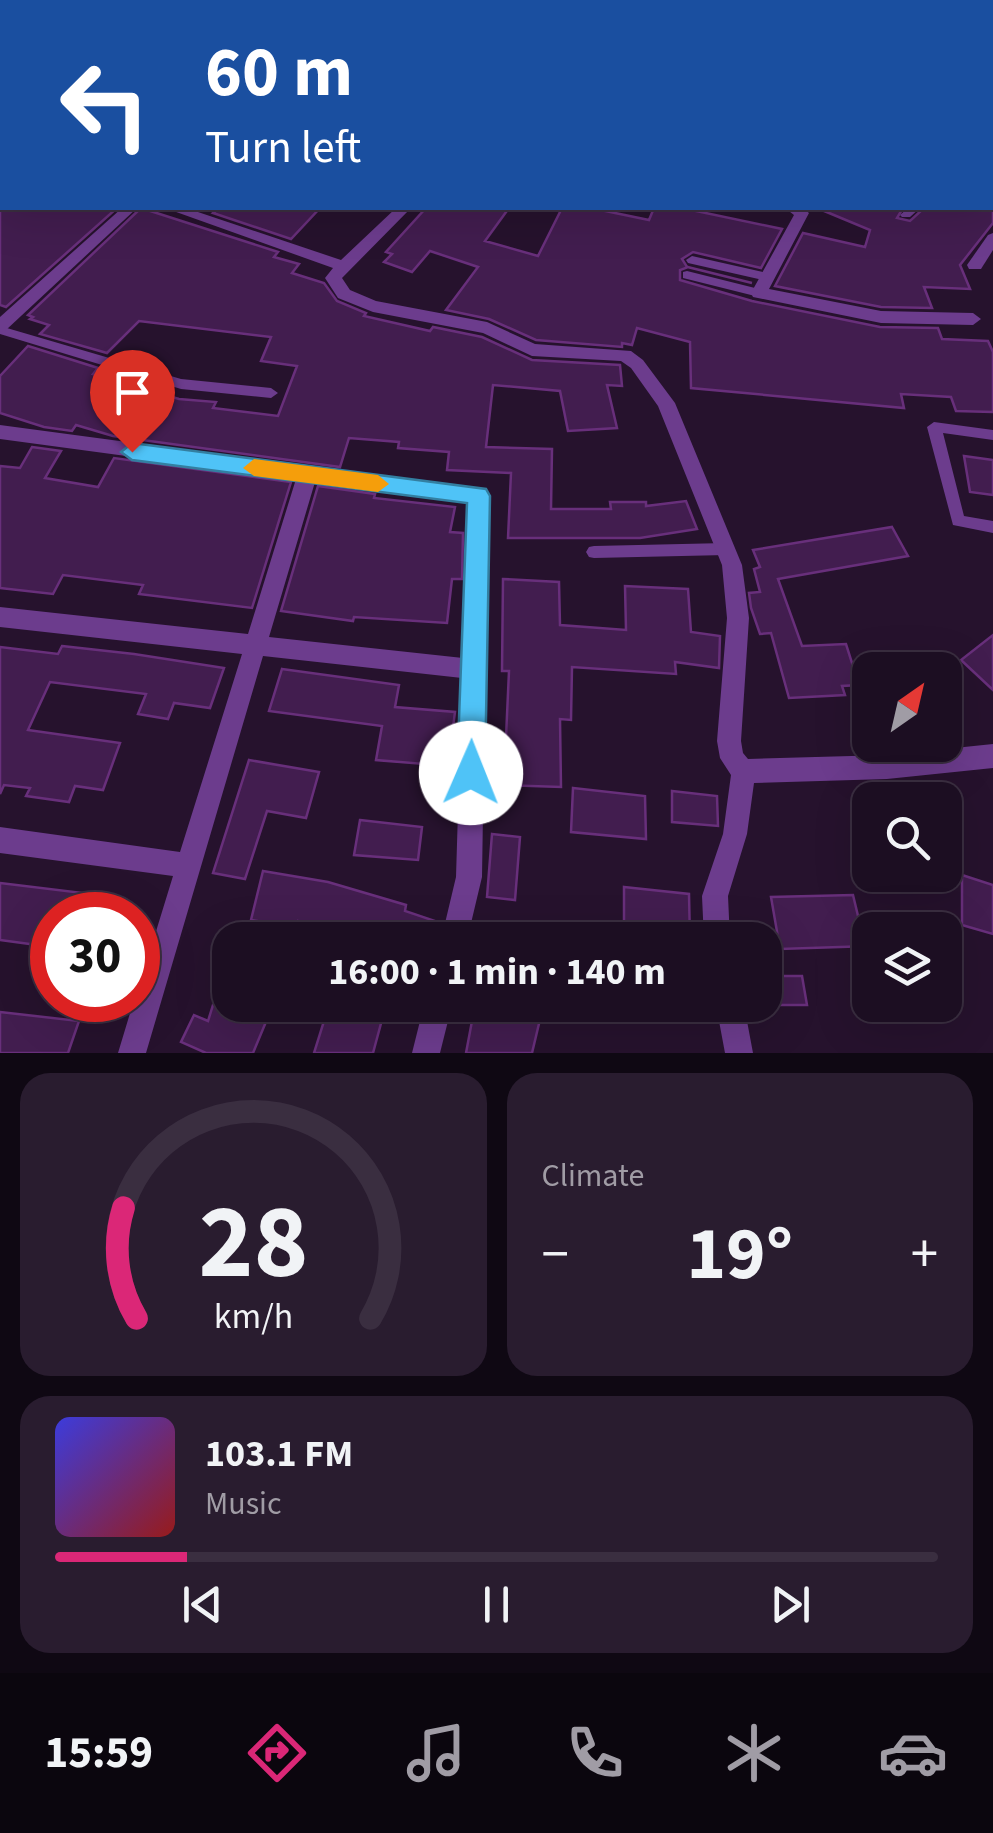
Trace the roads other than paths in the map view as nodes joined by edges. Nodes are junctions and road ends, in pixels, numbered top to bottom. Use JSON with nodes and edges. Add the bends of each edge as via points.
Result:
{"nodes":[{"id":1,"x":128,"y":210,"type":"edge"},
{"id":2,"x":178,"y":210,"type":"edge"},
{"id":3,"x":402,"y":210,"type":"edge"},
{"id":4,"x":796,"y":210,"type":"edge"},
{"id":5,"x":993,"y":238,"type":"edge"},
{"id":6,"x":692,"y":260,"type":"dead end"},
{"id":7,"x":975,"y":264,"type":"dead end"},
{"id":8,"x":344,"y":266,"type":"junction"},
{"id":9,"x":687,"y":275,"type":"dead end"},
{"id":10,"x":763,"y":285,"type":"junction"},
{"id":11,"x":973,"y":319,"type":"dead end"},
{"id":12,"x":0,"y":328,"type":"edge"},
{"id":13,"x":271,"y":393,"type":"dead end"},
{"id":14,"x":0,"y":432,"type":"edge"},
{"id":15,"x":993,"y":434,"type":"edge"},
{"id":16,"x":307,"y":475,"type":"junction"},
{"id":17,"x":993,"y":527,"type":"edge"},
{"id":18,"x":726,"y":549,"type":"junction"},
{"id":19,"x":594,"y":552,"type":"dead end"},
{"id":20,"x":0,"y":617,"type":"edge"},
{"id":21,"x":258,"y":647,"type":"junction"},
{"id":22,"x":473,"y":669,"type":"junction"},
{"id":23,"x":993,"y":756,"type":"edge"},
{"id":24,"x":743,"y":771,"type":"junction"},
{"id":25,"x":0,"y":840,"type":"edge"},
{"id":26,"x":189,"y":866,"type":"junction"},
{"id":27,"x":458,"y":922,"type":"edge"},
{"id":28,"x":714,"y":922,"type":"edge"},
{"id":29,"x":434,"y":1022,"type":"edge"},
{"id":30,"x":734,"y":1022,"type":"edge"},
{"id":31,"x":132,"y":1053,"type":"edge"},
{"id":32,"x":426,"y":1053,"type":"edge"},
{"id":33,"x":740,"y":1053,"type":"edge"}],
"edges":[{"from":1,"to":12,"type":"street"},
{"from":2,"to":8,"type":"street"},
{"from":3,"to":8,"type":"street"},
{"from":4,"to":10,"type":"street","via":[[802,213]]},
{"from":5,"to":7,"type":"street"},
{"from":6,"to":10,"type":"lane"},
{"from":8,"to":18,"type":"street","via":[[332,278],[344,294],[373,306],[487,328],[532,350],[624,355],[638,364],[666,404]]},
{"from":9,"to":10,"type":"lane"},
{"from":10,"to":11,"type":"street","via":[[881,316]]},
{"from":12,"to":13,"type":"lane","via":[[181,384]]},
{"from":14,"to":16,"type":"street"},
{"from":15,"to":17,"type":"lane","via":[[934,428],[958,522]]},
{"from":16,"to":21,"type":"street"},
{"from":16,"to":22,"type":"street","via":[[478,496]]},
{"from":18,"to":19,"type":"lane"},
{"from":18,"to":24,"type":"street","via":[[738,618],[729,740]]},
{"from":20,"to":21,"type":"street"},
{"from":21,"to":22,"type":"street"},
{"from":21,"to":26,"type":"street"},
{"from":22,"to":27,"type":"street","via":[[469,877]]},
{"from":23,"to":24,"type":"street"},
{"from":24,"to":28,"type":"street"},
{"from":25,"to":26,"type":"street"},
{"from":26,"to":31,"type":"street"},
{"from":29,"to":32,"type":"street"},
{"from":30,"to":33,"type":"street"}]}
